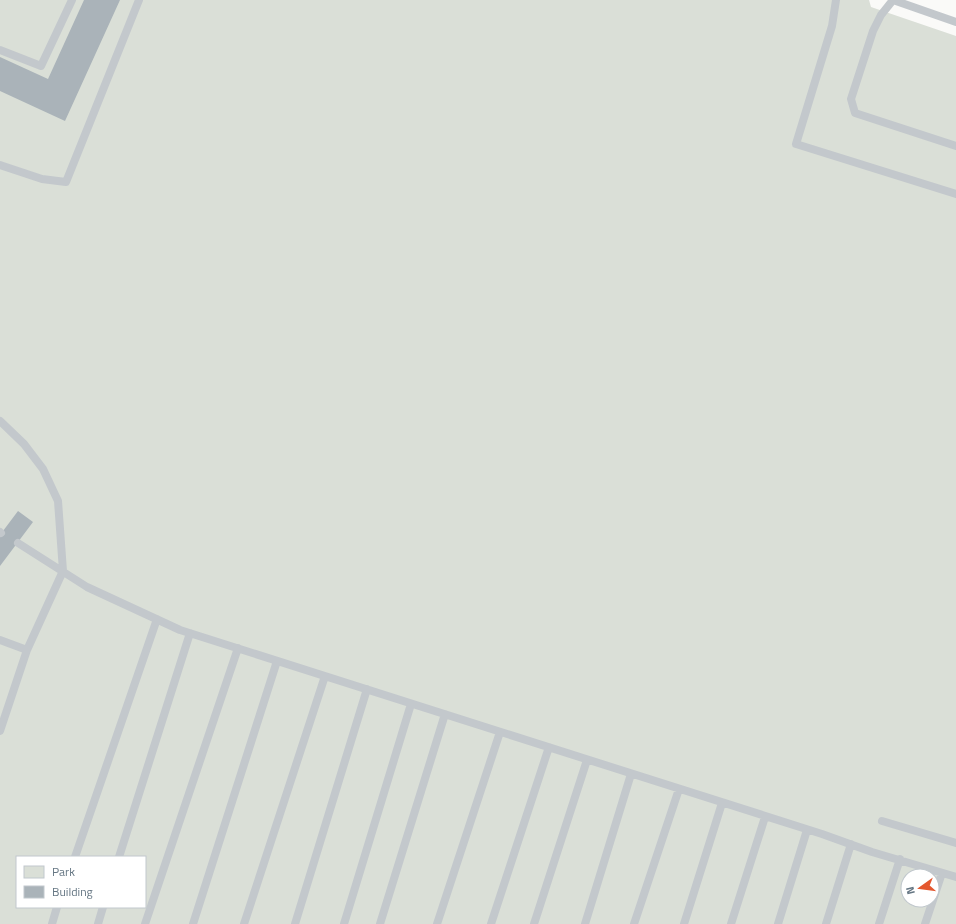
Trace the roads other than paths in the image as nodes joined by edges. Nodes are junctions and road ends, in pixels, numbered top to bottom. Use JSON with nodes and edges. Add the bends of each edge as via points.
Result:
{"nodes":[{"id":1,"x":72,"y":0,"type":"edge"},
{"id":2,"x":139,"y":0,"type":"edge"},
{"id":3,"x":836,"y":0,"type":"edge"},
{"id":4,"x":893,"y":0,"type":"edge"},
{"id":5,"x":956,"y":22,"type":"edge"},
{"id":6,"x":0,"y":50,"type":"edge"},
{"id":7,"x":956,"y":146,"type":"edge"},
{"id":8,"x":0,"y":165,"type":"edge"},
{"id":9,"x":956,"y":194,"type":"edge"},
{"id":10,"x":0,"y":421,"type":"edge"},
{"id":11,"x":18,"y":543,"type":"dead end"},
{"id":12,"x":63,"y":571,"type":"junction"},
{"id":13,"x":157,"y":619,"type":"junction"},
{"id":14,"x":190,"y":633,"type":"junction"},
{"id":15,"x":0,"y":640,"type":"edge"},
{"id":16,"x":238,"y":648,"type":"junction"},
{"id":17,"x":28,"y":650,"type":"junction"},
{"id":18,"x":277,"y":661,"type":"junction"},
{"id":19,"x":325,"y":676,"type":"junction"},
{"id":20,"x":367,"y":689,"type":"junction"},
{"id":21,"x":411,"y":704,"type":"junction"},
{"id":22,"x":445,"y":714,"type":"junction"},
{"id":23,"x":0,"y":731,"type":"edge"},
{"id":24,"x":500,"y":732,"type":"junction"},
{"id":25,"x":549,"y":748,"type":"junction"},
{"id":26,"x":587,"y":760,"type":"junction"},
{"id":27,"x":631,"y":774,"type":"junction"},
{"id":28,"x":679,"y":789,"type":"junction"},
{"id":29,"x":722,"y":803,"type":"junction"},
{"id":30,"x":765,"y":817,"type":"junction"},
{"id":31,"x":882,"y":821,"type":"dead end"},
{"id":32,"x":807,"y":830,"type":"junction"},
{"id":33,"x":956,"y":843,"type":"edge"},
{"id":34,"x":850,"y":844,"type":"junction"},
{"id":35,"x":75,"y":856,"type":"edge"},
{"id":36,"x":119,"y":856,"type":"edge"},
{"id":37,"x":900,"y":860,"type":"junction"},
{"id":38,"x":942,"y":873,"type":"junction"},
{"id":39,"x":956,"y":877,"type":"edge"},
{"id":40,"x":57,"y":908,"type":"edge"},
{"id":41,"x":104,"y":908,"type":"edge"},
{"id":42,"x":52,"y":924,"type":"edge"},
{"id":43,"x":98,"y":924,"type":"edge"},
{"id":44,"x":145,"y":924,"type":"edge"},
{"id":45,"x":194,"y":924,"type":"edge"},
{"id":46,"x":244,"y":924,"type":"edge"},
{"id":47,"x":295,"y":924,"type":"edge"},
{"id":48,"x":344,"y":924,"type":"edge"},
{"id":49,"x":380,"y":924,"type":"edge"},
{"id":50,"x":437,"y":924,"type":"edge"},
{"id":51,"x":491,"y":924,"type":"edge"},
{"id":52,"x":534,"y":924,"type":"edge"},
{"id":53,"x":584,"y":924,"type":"edge"},
{"id":54,"x":634,"y":924,"type":"edge"},
{"id":55,"x":684,"y":924,"type":"edge"},
{"id":56,"x":731,"y":924,"type":"edge"},
{"id":57,"x":778,"y":924,"type":"edge"},
{"id":58,"x":826,"y":924,"type":"edge"},
{"id":59,"x":879,"y":924,"type":"edge"},
{"id":60,"x":926,"y":924,"type":"edge"}],
"edges":[{"from":1,"to":6,"type":"lane","via":[[41,66]]},
{"from":2,"to":8,"type":"lane","via":[[66,182],[42,179]]},
{"from":3,"to":9,"type":"lane","via":[[832,26],[796,144]]},
{"from":4,"to":5,"type":"lane"},
{"from":4,"to":7,"type":"lane","via":[[872,31],[851,99],[855,113]]},
{"from":10,"to":12,"type":"lane","via":[[24,444],[43,469],[58,502]]},
{"from":11,"to":12,"type":"lane"},
{"from":12,"to":13,"type":"lane"},
{"from":12,"to":17,"type":"lane"},
{"from":13,"to":14,"type":"lane"},
{"from":13,"to":35,"type":"lane"},
{"from":14,"to":16,"type":"lane"},
{"from":14,"to":36,"type":"lane"},
{"from":15,"to":17,"type":"lane"},
{"from":16,"to":18,"type":"lane"},
{"from":16,"to":44,"type":"lane"},
{"from":17,"to":23,"type":"lane"},
{"from":18,"to":19,"type":"lane"},
{"from":18,"to":45,"type":"lane"},
{"from":19,"to":20,"type":"lane"},
{"from":19,"to":46,"type":"lane"},
{"from":20,"to":21,"type":"lane"},
{"from":20,"to":47,"type":"lane"},
{"from":21,"to":22,"type":"lane"},
{"from":21,"to":48,"type":"lane"},
{"from":22,"to":24,"type":"lane"},
{"from":22,"to":49,"type":"lane"},
{"from":24,"to":25,"type":"lane"},
{"from":24,"to":50,"type":"lane"},
{"from":25,"to":26,"type":"lane"},
{"from":25,"to":51,"type":"lane"},
{"from":26,"to":27,"type":"lane"},
{"from":26,"to":52,"type":"lane"},
{"from":27,"to":28,"type":"lane"},
{"from":27,"to":53,"type":"lane"},
{"from":28,"to":29,"type":"lane"},
{"from":28,"to":54,"type":"lane"},
{"from":29,"to":30,"type":"lane"},
{"from":29,"to":55,"type":"lane"},
{"from":30,"to":32,"type":"lane"},
{"from":30,"to":56,"type":"lane"},
{"from":31,"to":33,"type":"lane"},
{"from":32,"to":34,"type":"lane"},
{"from":32,"to":57,"type":"lane"},
{"from":34,"to":37,"type":"lane"},
{"from":34,"to":58,"type":"lane"},
{"from":37,"to":38,"type":"lane"},
{"from":37,"to":59,"type":"lane"},
{"from":38,"to":39,"type":"lane"},
{"from":38,"to":60,"type":"lane"},
{"from":40,"to":42,"type":"lane"},
{"from":41,"to":43,"type":"lane"}]}
